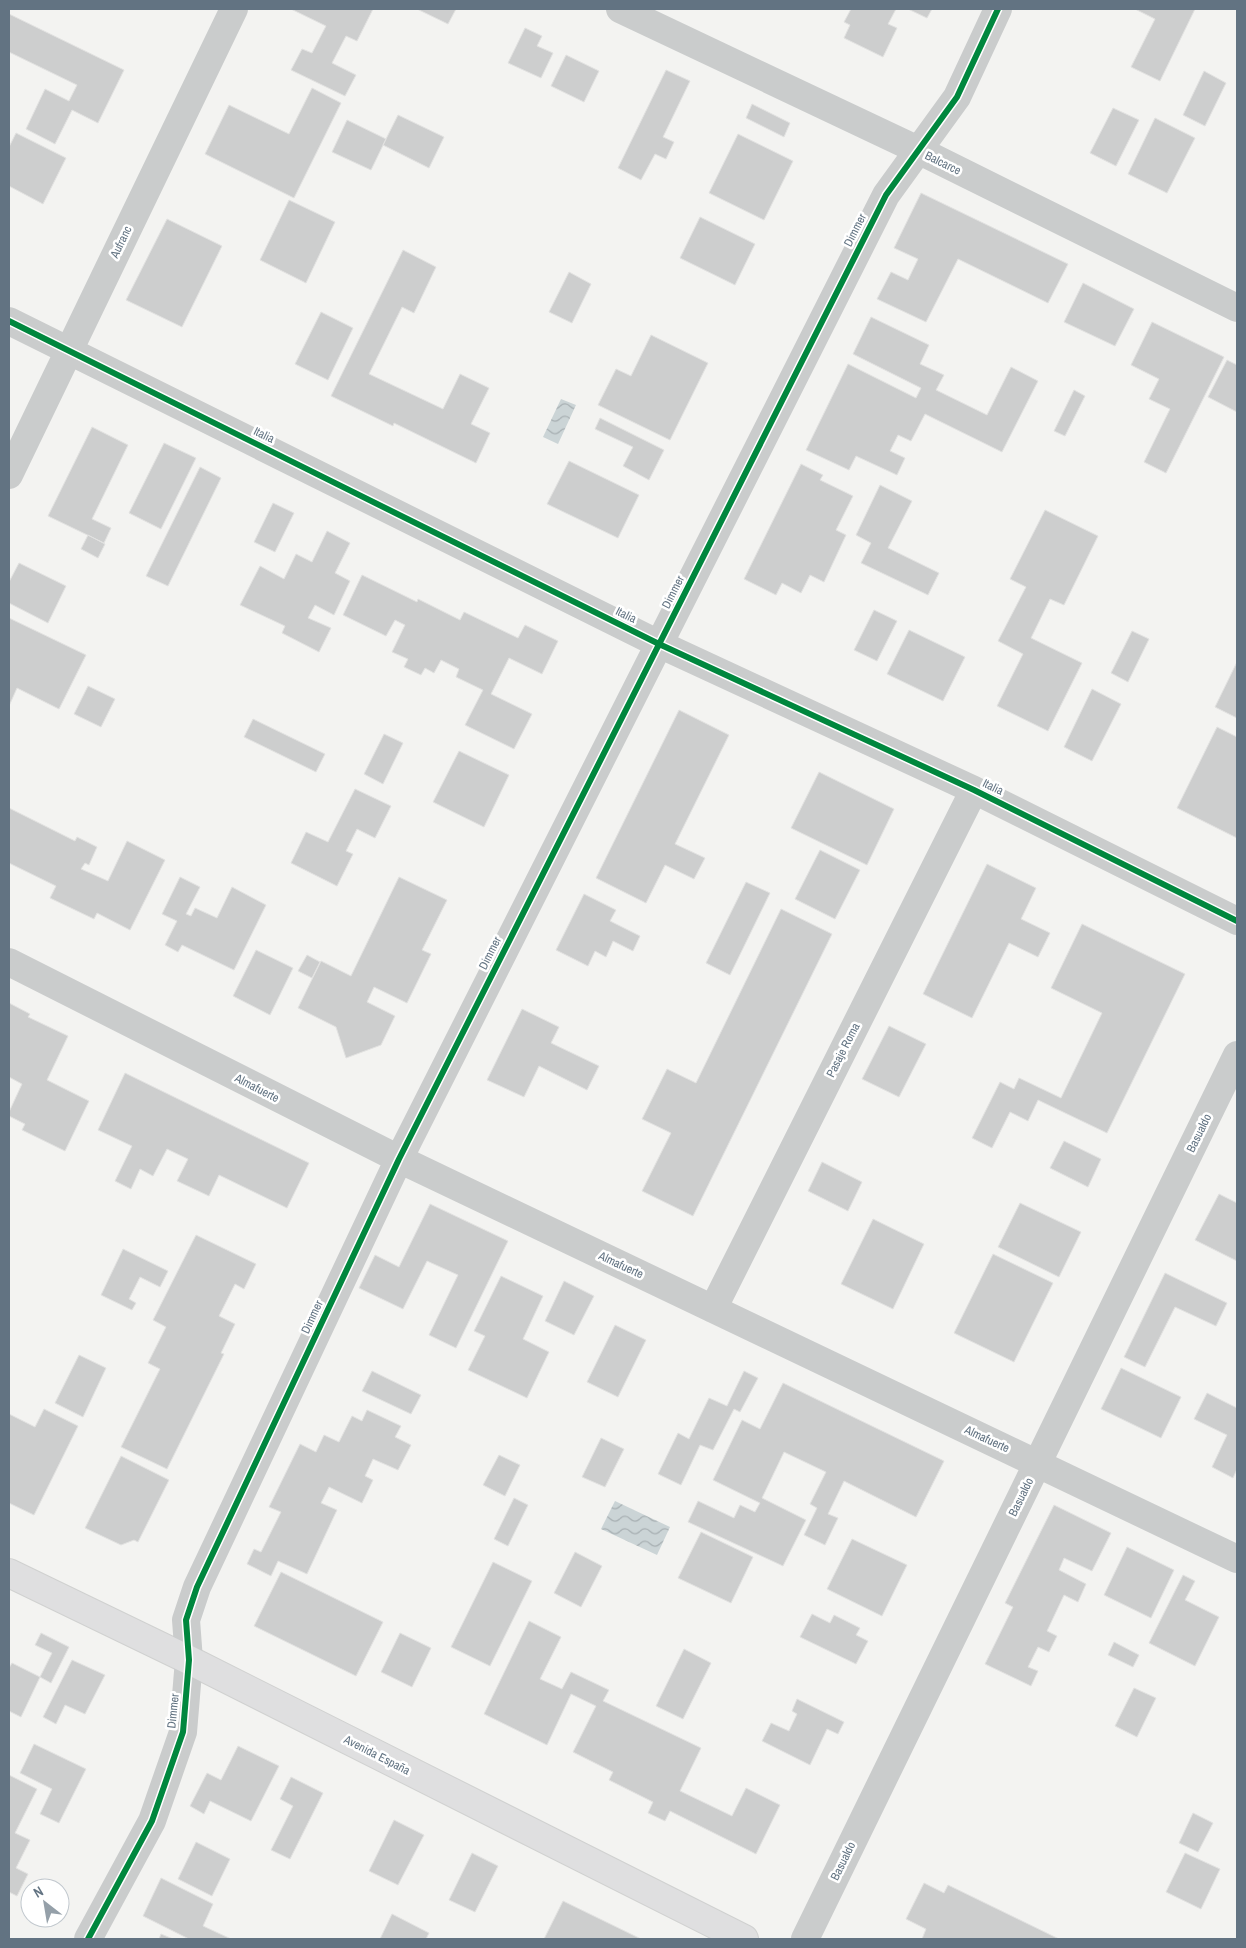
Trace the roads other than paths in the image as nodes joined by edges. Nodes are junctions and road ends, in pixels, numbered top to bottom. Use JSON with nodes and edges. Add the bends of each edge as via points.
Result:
{"nodes":[{"id":1,"x":234,"y":9,"type":"edge"},
{"id":2,"x":620,"y":9,"type":"edge"},
{"id":3,"x":998,"y":9,"type":"edge"},
{"id":4,"x":918,"y":150,"type":"junction"},
{"id":5,"x":1237,"y":308,"type":"edge"},
{"id":6,"x":9,"y":321,"type":"edge"},
{"id":7,"x":69,"y":350,"type":"junction"},
{"id":8,"x":9,"y":475,"type":"edge"},
{"id":9,"x":659,"y":644,"type":"junction"},
{"id":10,"x":974,"y":790,"type":"junction"},
{"id":11,"x":1237,"y":921,"type":"edge"},
{"id":12,"x":9,"y":962,"type":"edge"},
{"id":13,"x":1237,"y":1055,"type":"edge"},
{"id":14,"x":399,"y":1159,"type":"junction"},
{"id":15,"x":713,"y":1309,"type":"junction"},
{"id":16,"x":1038,"y":1463,"type":"junction"},
{"id":17,"x":1237,"y":1559,"type":"edge"},
{"id":18,"x":9,"y":1573,"type":"edge"},
{"id":19,"x":189,"y":1660,"type":"junction"},
{"id":20,"x":88,"y":1939,"type":"edge"},
{"id":21,"x":744,"y":1939,"type":"edge"},
{"id":22,"x":805,"y":1939,"type":"edge"}],
"edges":[{"from":1,"to":7,"type":"street","name":"Aufranc"},
{"from":2,"to":4,"type":"street","name":"Balcarce"},
{"from":3,"to":4,"type":"street","name":"Dimmer","via":[[957,97]]},
{"from":4,"to":5,"type":"street","name":"Balcarce"},
{"from":4,"to":9,"type":"street","name":"Dimmer","via":[[886,195]]},
{"from":6,"to":7,"type":"street","name":"Italia"},
{"from":7,"to":8,"type":"street","name":"Aufranc"},
{"from":7,"to":9,"type":"street","name":"Italia"},
{"from":9,"to":10,"type":"street","name":"Italia"},
{"from":9,"to":14,"type":"street","name":"Dimmer"},
{"from":10,"to":11,"type":"street","name":"Italia"},
{"from":10,"to":15,"type":"street","name":"Pasaje Roma"},
{"from":12,"to":14,"type":"street","name":"Almafuerte"},
{"from":13,"to":16,"type":"street","name":"Basualdo"},
{"from":14,"to":15,"type":"street","name":"Almafuerte"},
{"from":14,"to":19,"type":"street","name":"Dimmer","via":[[197,1587],[186,1620]]},
{"from":15,"to":16,"type":"street","name":"Almafuerte"},
{"from":16,"to":17,"type":"street","name":"Almafuerte"},
{"from":16,"to":22,"type":"street","name":"Basualdo"},
{"from":18,"to":19,"type":"main road","name":"Avenida España"},
{"from":19,"to":20,"type":"street","name":"Dimmer","via":[[183,1732],[152,1821]]},
{"from":19,"to":21,"type":"main road","name":"Avenida España"}]}
